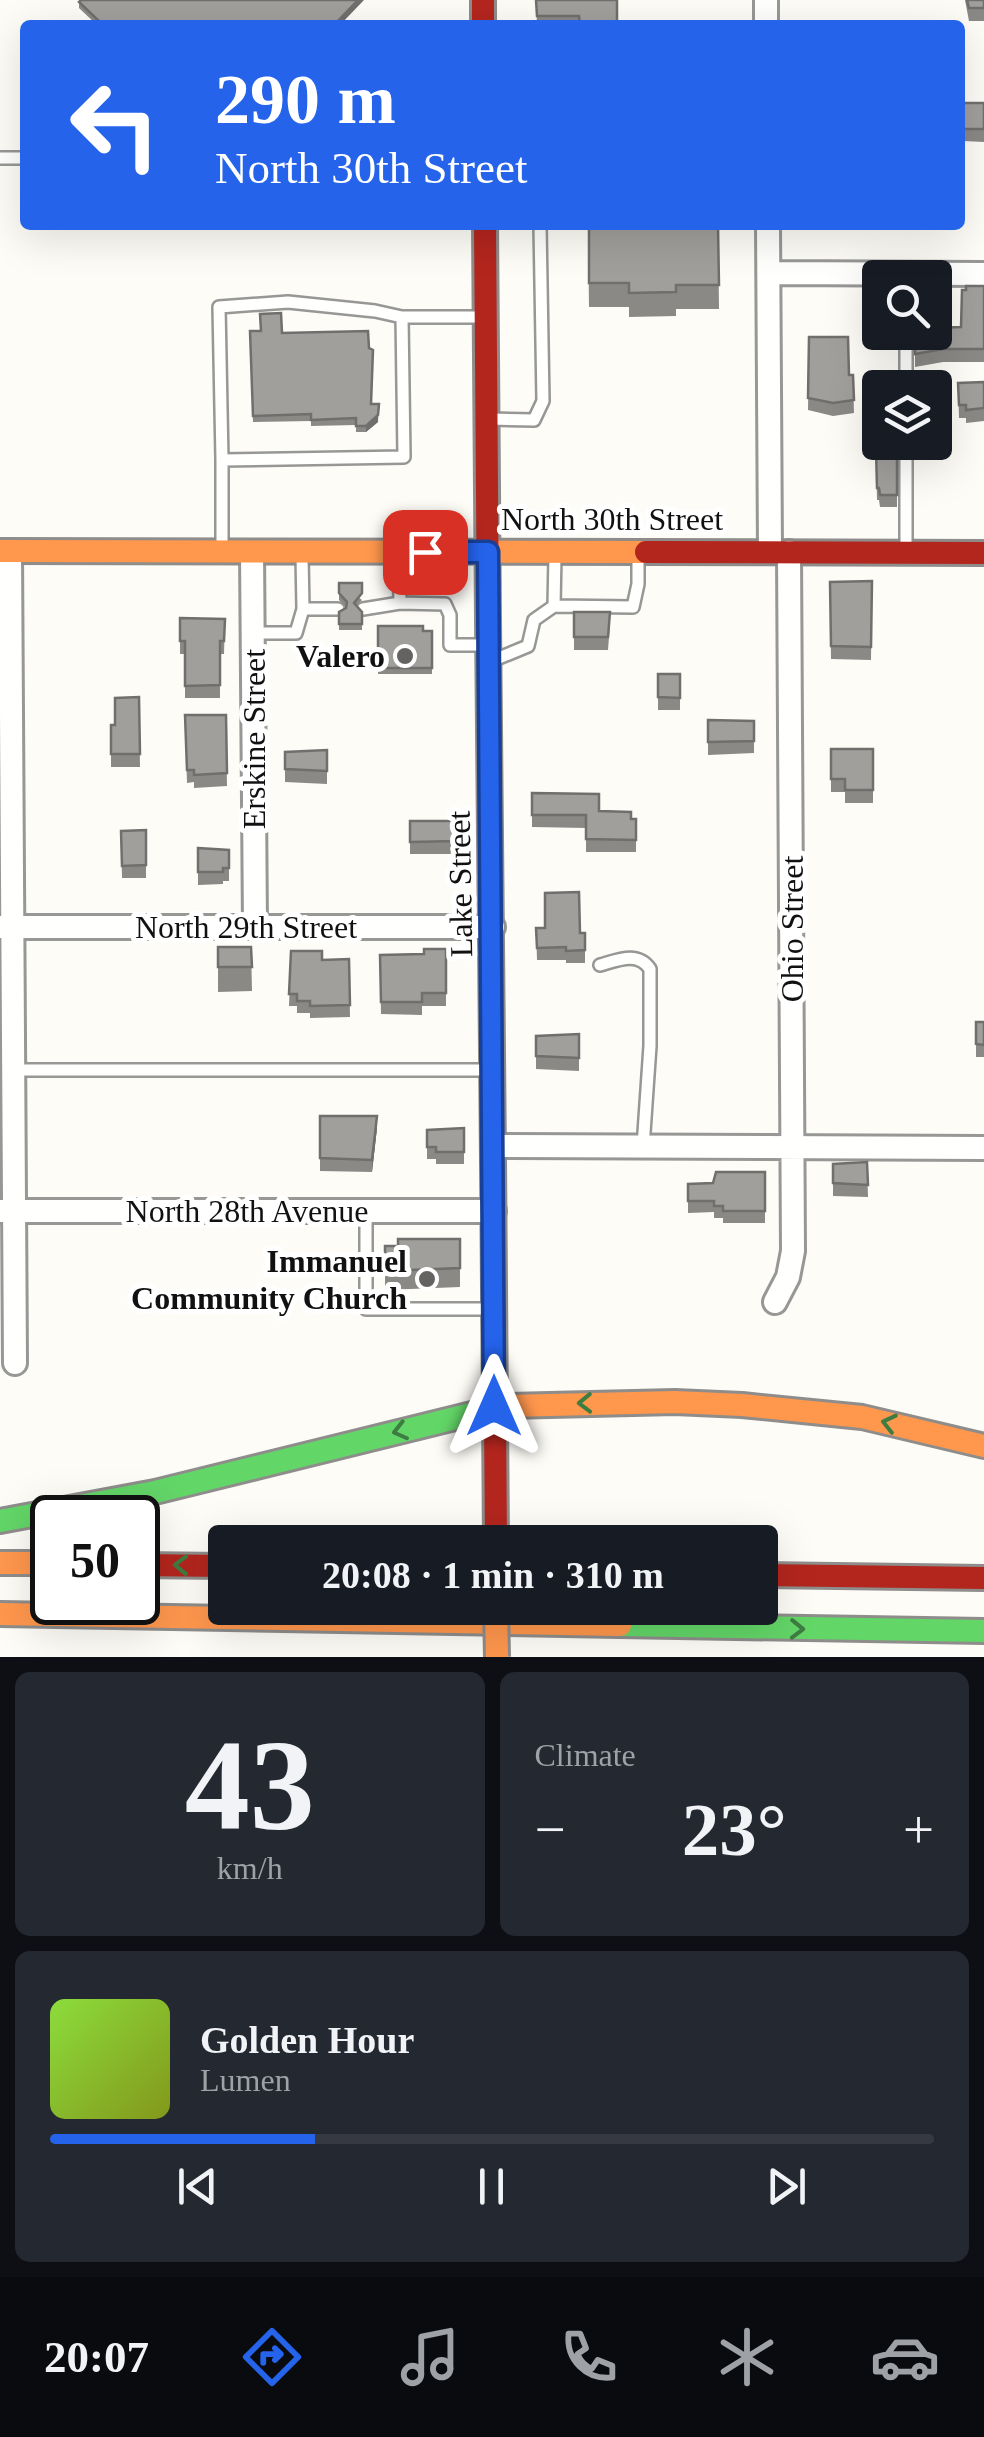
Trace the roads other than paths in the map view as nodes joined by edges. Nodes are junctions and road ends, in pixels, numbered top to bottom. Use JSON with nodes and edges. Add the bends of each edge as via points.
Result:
{"nodes":[{"id":1,"x":485,"y":230,"type":"edge"},
{"id":2,"x":540,"y":230,"type":"edge"},
{"id":3,"x":768,"y":230,"type":"edge"},
{"id":4,"x":768,"y":274,"type":"junction"},
{"id":5,"x":984,"y":274,"type":"edge"},
{"id":6,"x":862,"y":275,"type":"edge"},
{"id":7,"x":952,"y":275,"type":"edge"},
{"id":8,"x":402,"y":317,"type":"junction"},
{"id":9,"x":486,"y":317,"type":"junction"},
{"id":10,"x":487,"y":419,"type":"junction"},
{"id":11,"x":222,"y":460,"type":"junction"},
{"id":12,"x":906,"y":460,"type":"edge"},
{"id":13,"x":5,"y":551,"type":"edge"},
{"id":14,"x":222,"y":552,"type":"junction"},
{"id":15,"x":252,"y":552,"type":"junction"},
{"id":16,"x":302,"y":552,"type":"junction"},
{"id":17,"x":399,"y":552,"type":"junction"},
{"id":18,"x":488,"y":552,"type":"junction"},
{"id":19,"x":555,"y":552,"type":"junction"},
{"id":20,"x":638,"y":552,"type":"junction"},
{"id":21,"x":780,"y":552,"type":"junction"},
{"id":22,"x":906,"y":553,"type":"junction"},
{"id":23,"x":984,"y":553,"type":"edge"},
{"id":24,"x":400,"y":603,"type":"junction"},
{"id":25,"x":554,"y":606,"type":"junction"},
{"id":26,"x":303,"y":609,"type":"junction"},
{"id":27,"x":338,"y":610,"type":"edge"},
{"id":28,"x":363,"y":610,"type":"edge"},
{"id":29,"x":253,"y":633,"type":"junction"},
{"id":30,"x":490,"y":653,"type":"junction"},
{"id":31,"x":5,"y":673,"type":"edge"},
{"id":32,"x":255,"y":926,"type":"junction"},
{"id":33,"x":6,"y":927,"type":"edge"},
{"id":34,"x":493,"y":927,"type":"junction"},
{"id":35,"x":600,"y":965,"type":"dead end"},
{"id":36,"x":12,"y":1070,"type":"junction"},
{"id":37,"x":494,"y":1070,"type":"junction"},
{"id":38,"x":494,"y":1146,"type":"junction"},
{"id":39,"x":642,"y":1147,"type":"junction"},
{"id":40,"x":794,"y":1148,"type":"junction"},
{"id":41,"x":984,"y":1148,"type":"edge"},
{"id":42,"x":6,"y":1211,"type":"edge"},
{"id":43,"x":366,"y":1211,"type":"junction"},
{"id":44,"x":494,"y":1211,"type":"junction"},
{"id":45,"x":774,"y":1302,"type":"dead end"},
{"id":46,"x":494,"y":1308,"type":"junction"},
{"id":47,"x":15,"y":1363,"type":"dead end"},
{"id":48,"x":494,"y":1406,"type":"junction"},
{"id":49,"x":984,"y":1446,"type":"edge"},
{"id":50,"x":0,"y":1521,"type":"edge"},
{"id":51,"x":496,"y":1525,"type":"edge"},
{"id":52,"x":0,"y":1562,"type":"edge"},
{"id":53,"x":30,"y":1563,"type":"edge"},
{"id":54,"x":160,"y":1565,"type":"edge"},
{"id":55,"x":208,"y":1566,"type":"edge"},
{"id":56,"x":778,"y":1575,"type":"edge"},
{"id":57,"x":984,"y":1578,"type":"edge"},
{"id":58,"x":0,"y":1614,"type":"edge"},
{"id":59,"x":496,"y":1625,"type":"edge"},
{"id":60,"x":984,"y":1631,"type":"edge"},
{"id":61,"x":497,"y":1657,"type":"edge"}],
"edges":[{"from":1,"to":9,"type":"main road","name":"Lake Street"},
{"from":2,"to":10,"type":"lane","via":[[544,401],[534,420]]},
{"from":3,"to":4,"type":"street","name":"Ohio Street"},
{"from":4,"to":6,"type":"street"},
{"from":4,"to":21,"type":"street","name":"Ohio Street"},
{"from":5,"to":7,"type":"street"},
{"from":8,"to":9,"type":"lane"},
{"from":8,"to":11,"type":"lane","via":[[404,458]]},
{"from":8,"to":11,"type":"lane","via":[[288,302],[219,306]]},
{"from":9,"to":10,"type":"main road","name":"Lake Street"},
{"from":10,"to":18,"type":"main road","name":"Lake Street"},
{"from":11,"to":14,"type":"lane"},
{"from":12,"to":22,"type":"lane"},
{"from":13,"to":14,"type":"main road","name":"North 30th Street"},
{"from":13,"to":31,"type":"street"},
{"from":14,"to":15,"type":"main road","name":"North 30th Street"},
{"from":15,"to":16,"type":"main road","name":"North 30th Street"},
{"from":15,"to":29,"type":"street","name":"Erskine Street"},
{"from":16,"to":17,"type":"main road","name":"North 30th Street"},
{"from":16,"to":26,"type":"lane"},
{"from":17,"to":18,"type":"main road","name":"North 30th Street"},
{"from":17,"to":24,"type":"lane"},
{"from":18,"to":19,"type":"main road","name":"North 30th Street"},
{"from":18,"to":30,"type":"main road","name":"Lake Street"},
{"from":19,"to":20,"type":"main road","name":"North 30th Street"},
{"from":19,"to":25,"type":"lane"},
{"from":20,"to":21,"type":"main road","name":"North 30th Street"},
{"from":20,"to":25,"type":"lane","via":[[633,607]]},
{"from":21,"to":22,"type":"main road","name":"North 30th Street"},
{"from":21,"to":40,"type":"street","name":"Ohio Street"},
{"from":22,"to":23,"type":"main road","name":"North 30th Street"},
{"from":24,"to":28,"type":"lane"},
{"from":24,"to":30,"type":"lane","via":[[445,604],[450,645]]},
{"from":25,"to":30,"type":"lane","via":[[534,620],[528,646]]},
{"from":26,"to":27,"type":"lane"},
{"from":26,"to":29,"type":"lane","via":[[296,633]]},
{"from":29,"to":32,"type":"street","name":"Erskine Street"},
{"from":30,"to":34,"type":"main road","name":"Lake Street"},
{"from":31,"to":33,"type":"street"},
{"from":32,"to":33,"type":"street","name":"North 29th Street"},
{"from":32,"to":34,"type":"street","name":"North 29th Street"},
{"from":33,"to":36,"type":"street"},
{"from":34,"to":37,"type":"main road","name":"Lake Street"},
{"from":35,"to":39,"type":"lane","via":[[631,958],[650,969]]},
{"from":36,"to":37,"type":"lane"},
{"from":36,"to":42,"type":"street"},
{"from":37,"to":38,"type":"main road","name":"Lake Street"},
{"from":38,"to":39,"type":"street"},
{"from":38,"to":44,"type":"main road","name":"Lake Street"},
{"from":39,"to":40,"type":"street"},
{"from":40,"to":41,"type":"street"},
{"from":40,"to":45,"type":"street","name":"Ohio Street","via":[[792,1257]]},
{"from":42,"to":43,"type":"street","name":"North 28th Avenue"},
{"from":42,"to":47,"type":"street"},
{"from":43,"to":44,"type":"street","name":"North 28th Avenue"},
{"from":43,"to":46,"type":"lane","via":[[366,1309]]},
{"from":44,"to":46,"type":"main road","name":"Lake Street"},
{"from":46,"to":48,"type":"main road","name":"Lake Street"},
{"from":49,"to":48,"type":"main road","one_way":true,"via":[[862,1417],[742,1405]]},
{"from":48,"to":50,"type":"main road","one_way":true,"via":[[154,1492]]},
{"from":48,"to":51,"type":"main road","name":"Lake Street"},
{"from":52,"to":53,"type":"main road"},
{"from":55,"to":54,"type":"main road","one_way":true},
{"from":56,"to":57,"type":"main road"},
{"from":58,"to":60,"type":"main road","one_way":true},
{"from":59,"to":61,"type":"main road","bridge":true}]}
